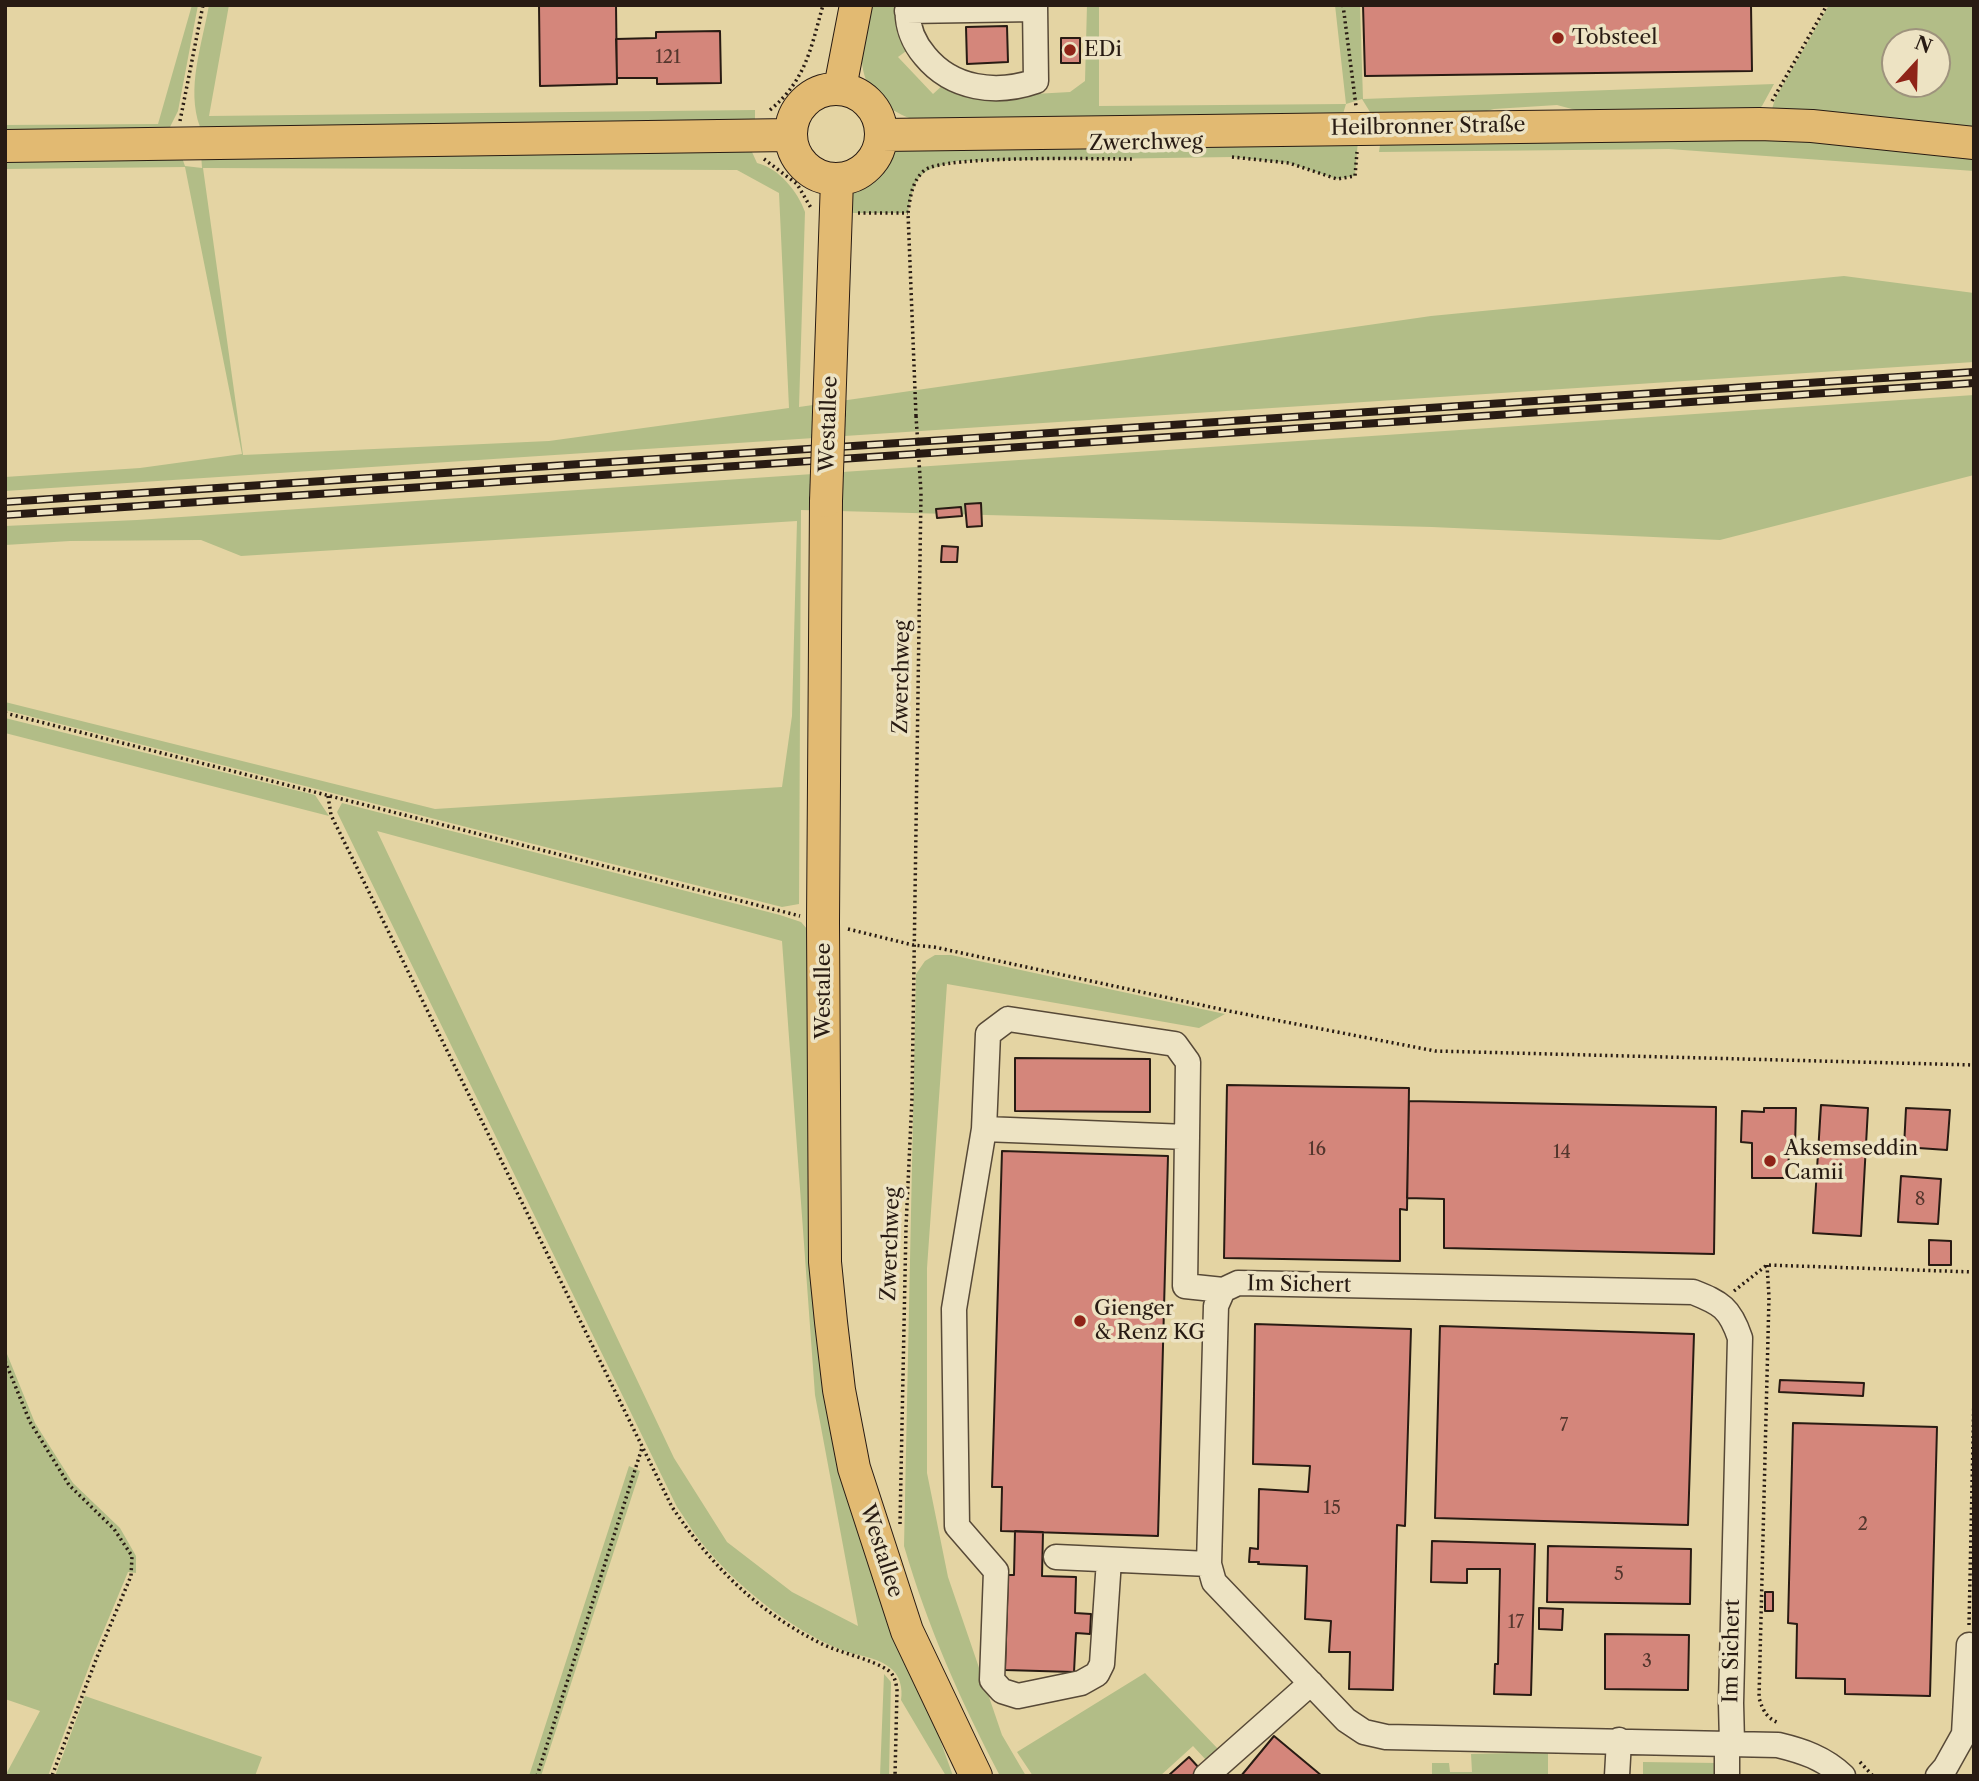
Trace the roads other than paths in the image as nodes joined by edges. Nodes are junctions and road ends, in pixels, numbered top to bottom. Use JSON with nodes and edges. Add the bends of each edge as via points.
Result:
{"nodes":[{"id":1,"x":856,"y":5,"type":"edge"},
{"id":2,"x":1035,"y":7,"type":"edge"},
{"id":3,"x":908,"y":8,"type":"edge"},
{"id":4,"x":840,"y":88,"type":"junction"},
{"id":5,"x":790,"y":135,"type":"junction"},
{"id":6,"x":882,"y":135,"type":"junction"},
{"id":7,"x":1974,"y":143,"type":"edge"},
{"id":8,"x":5,"y":146,"type":"edge"},
{"id":9,"x":837,"y":180,"type":"junction"},
{"id":10,"x":984,"y":1129,"type":"junction"},
{"id":11,"x":1187,"y":1137,"type":"junction"},
{"id":12,"x":1223,"y":1290,"type":"junction"},
{"id":13,"x":1056,"y":1557,"type":"dead end"},
{"id":14,"x":1109,"y":1560,"type":"junction"},
{"id":15,"x":1209,"y":1564,"type":"junction"},
{"id":16,"x":1969,"y":1645,"type":"road end"},
{"id":17,"x":1311,"y":1683,"type":"junction"},
{"id":18,"x":1964,"y":1734,"type":"junction"},
{"id":19,"x":1619,"y":1740,"type":"junction"},
{"id":20,"x":1730,"y":1743,"type":"junction"},
{"id":21,"x":1849,"y":1767,"type":"edge"},
{"id":22,"x":976,"y":1776,"type":"edge"},
{"id":23,"x":1206,"y":1776,"type":"edge"},
{"id":24,"x":1618,"y":1776,"type":"edge"},
{"id":25,"x":1727,"y":1776,"type":"edge"},
{"id":26,"x":1938,"y":1776,"type":"edge"},
{"id":27,"x":1963,"y":1776,"type":"edge"}],
"edges":[{"from":1,"to":4,"type":"main road"},
{"from":2,"to":3,"type":"street"},
{"from":2,"to":3,"type":"street","via":[[1036,81],[995,88],[962,84],[937,70],[914,42]]},
{"from":4,"to":5,"type":"main road","via":[[821,90],[804,101],[794,116]]},
{"from":4,"to":6,"type":"main road","via":[[870,103]]},
{"from":5,"to":8,"type":"main road"},
{"from":5,"to":9,"type":"main road","via":[[804,167]]},
{"from":6,"to":7,"type":"main road","name":"Heilbronner Straße","via":[[1759,124]]},
{"from":6,"to":9,"type":"main road","via":[[878,154],[868,167]]},
{"from":9,"to":22,"type":"main road","name":"Westallee","bridge":true,"via":[[826,502],[825,1262],[839,1390],[855,1468],[907,1632]]},
{"from":10,"to":11,"type":"street"},
{"from":10,"to":11,"type":"street","via":[[988,1034],[1008,1019],[1175,1044],[1188,1062]]},
{"from":10,"to":14,"type":"street","via":[[954,1309],[957,1526],[996,1571],[992,1680],[1002,1691],[1018,1696],[1081,1683],[1097,1674],[1102,1664]]},
{"from":11,"to":12,"type":"street","via":[[1185,1286]]},
{"from":12,"to":15,"type":"street","name":"Im Sichert","via":[[1216,1306]]},
{"from":12,"to":20,"type":"street","name":"Im Sichert","via":[[1238,1283],[1693,1292],[1719,1303],[1733,1318],[1740,1338]]},
{"from":13,"to":14,"type":"street"},
{"from":14,"to":15,"type":"street"},
{"from":15,"to":17,"type":"street","via":[[1214,1582]]},
{"from":16,"to":18,"type":"street"},
{"from":17,"to":19,"type":"street","via":[[1346,1720],[1364,1732],[1386,1737]]},
{"from":17,"to":23,"type":"street"},
{"from":18,"to":26,"type":"street"},
{"from":18,"to":27,"type":"street"},
{"from":19,"to":20,"type":"street"},
{"from":19,"to":24,"type":"street"},
{"from":20,"to":21,"type":"street","via":[[1779,1745],[1809,1753],[1834,1767]]},
{"from":20,"to":25,"type":"street","name":"Im Sichert"}]}
